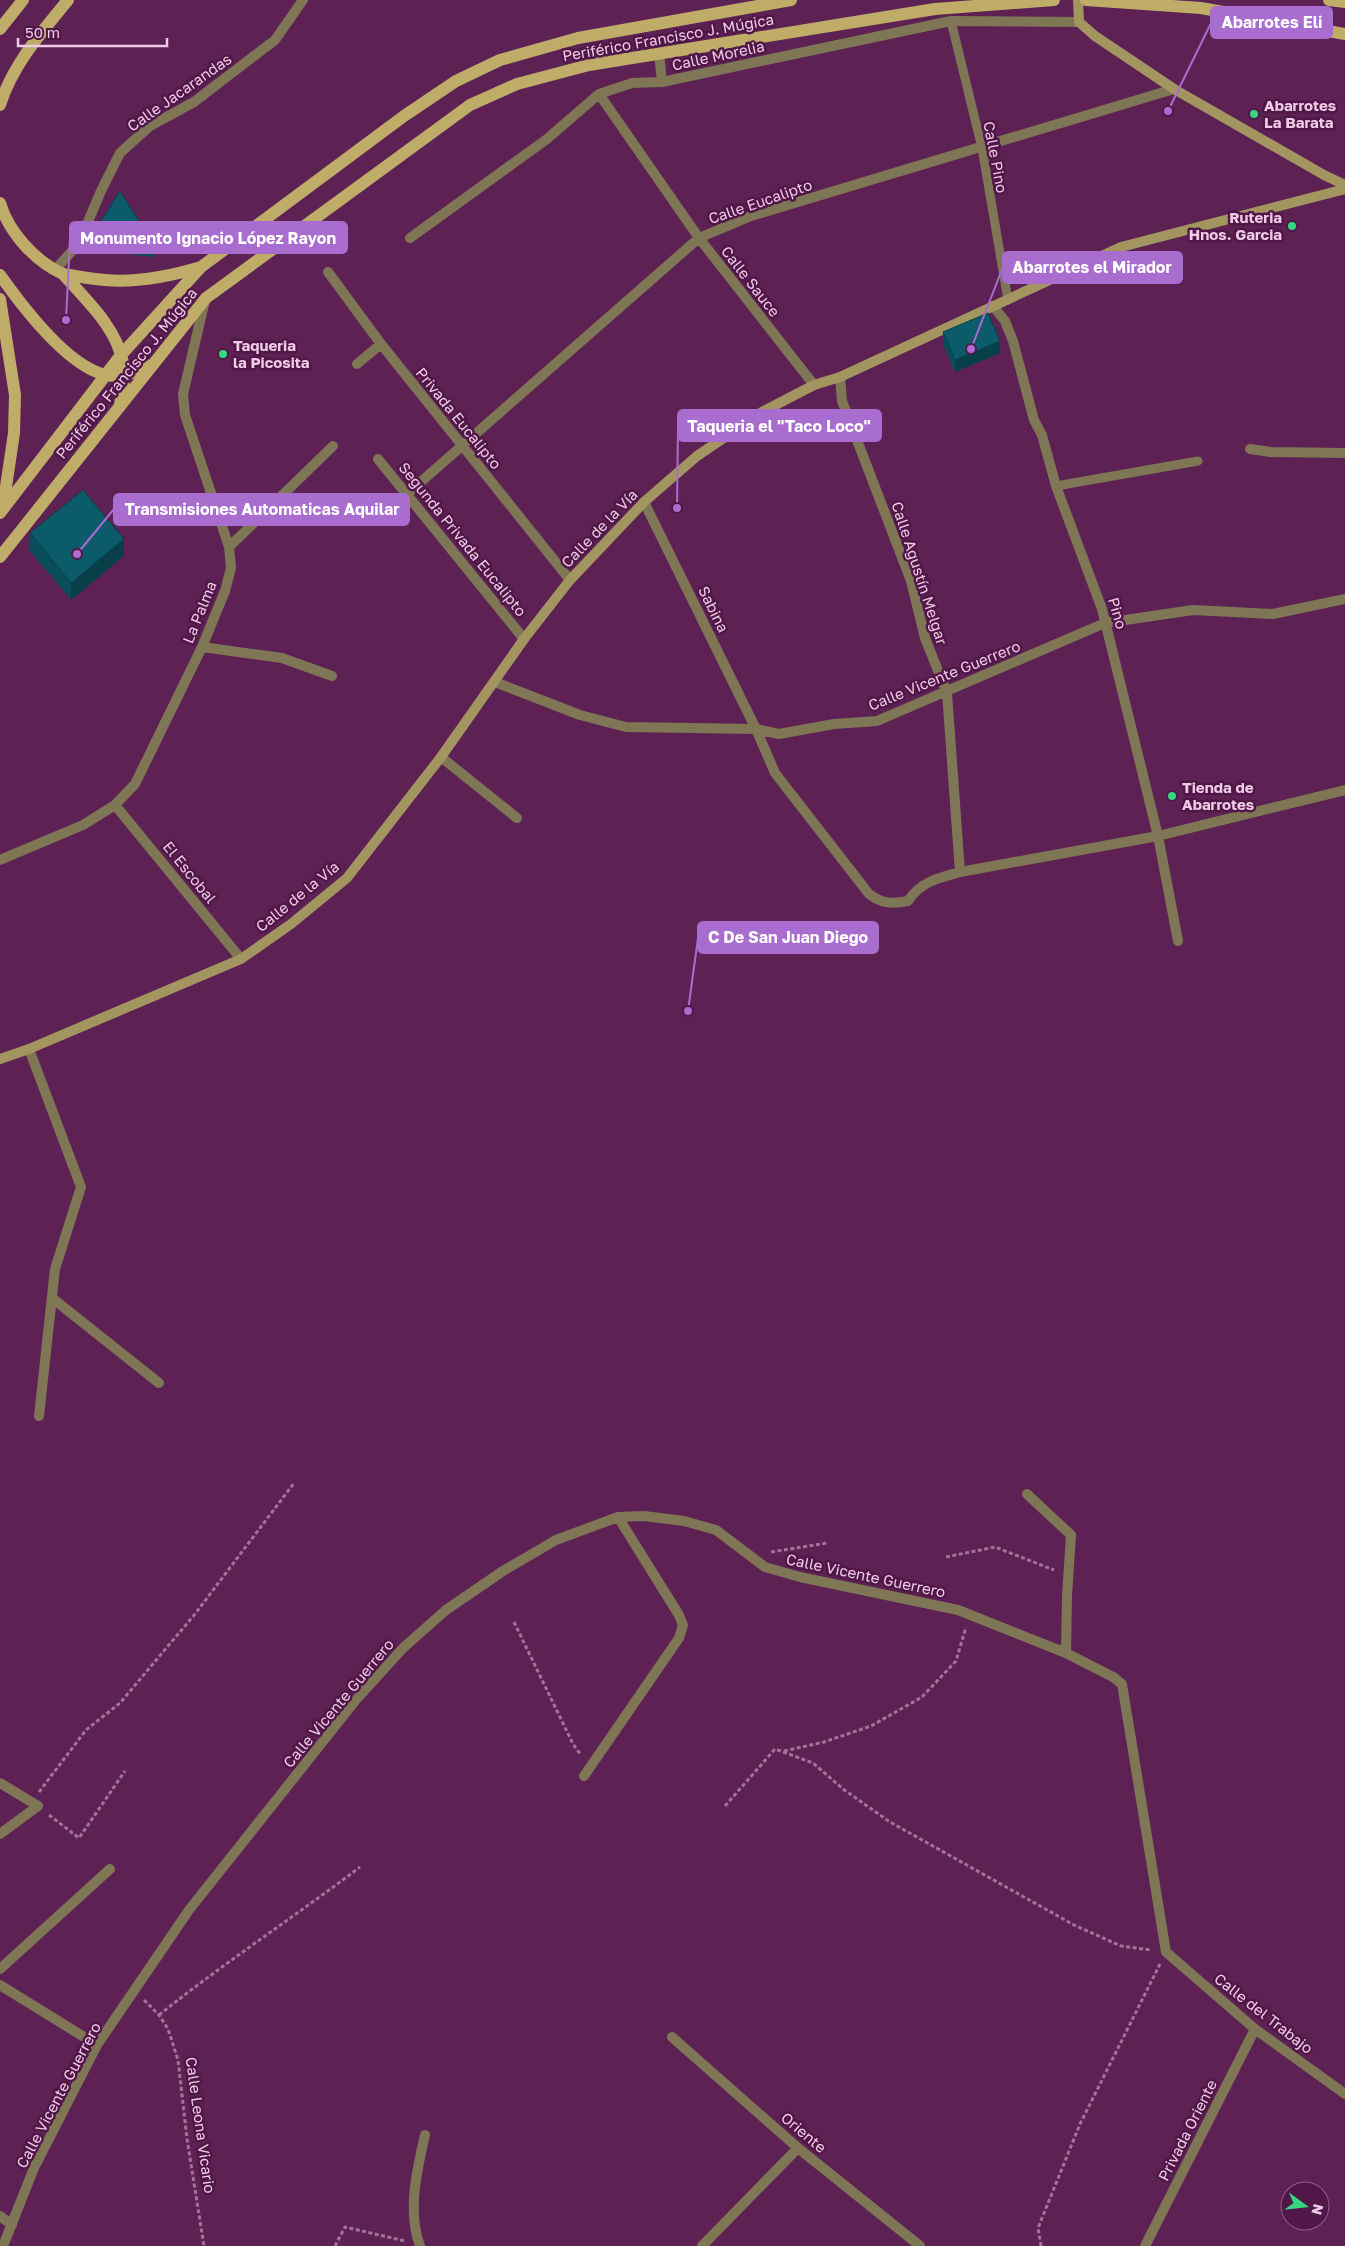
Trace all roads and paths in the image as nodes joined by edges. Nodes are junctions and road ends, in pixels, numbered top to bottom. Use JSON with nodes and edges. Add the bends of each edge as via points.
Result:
{"nodes":[{"id":1,"x":23,"y":0,"type":"edge"},
{"id":2,"x":68,"y":0,"type":"edge"},
{"id":3,"x":303,"y":0,"type":"edge"},
{"id":4,"x":791,"y":0,"type":"edge"},
{"id":5,"x":1054,"y":0,"type":"edge"},
{"id":6,"x":1078,"y":0,"type":"edge"},
{"id":7,"x":1086,"y":0,"type":"edge"},
{"id":8,"x":1329,"y":0,"type":"edge"},
{"id":9,"x":1345,"y":2,"type":"edge"},
{"id":10,"x":1201,"y":4,"type":"edge"},
{"id":11,"x":951,"y":21,"type":"junction"},
{"id":12,"x":1079,"y":22,"type":"junction"},
{"id":13,"x":0,"y":29,"type":"edge"},
{"id":14,"x":1345,"y":34,"type":"edge"},
{"id":15,"x":659,"y":53,"type":"junction"},
{"id":16,"x":662,"y":82,"type":"junction"},
{"id":17,"x":1174,"y":88,"type":"junction"},
{"id":18,"x":600,"y":94,"type":"junction"},
{"id":19,"x":0,"y":105,"type":"edge"},
{"id":20,"x":982,"y":148,"type":"junction"},
{"id":21,"x":1345,"y":187,"type":"edge"},
{"id":22,"x":0,"y":203,"type":"edge"},
{"id":23,"x":410,"y":238,"type":"dead end"},
{"id":24,"x":699,"y":238,"type":"junction"},
{"id":25,"x":201,"y":267,"type":"junction"},
{"id":26,"x":59,"y":272,"type":"junction"},
{"id":27,"x":328,"y":272,"type":"dead end"},
{"id":28,"x":0,"y":275,"type":"edge"},
{"id":29,"x":206,"y":298,"type":"junction"},
{"id":30,"x":0,"y":299,"type":"edge"},
{"id":31,"x":1008,"y":300,"type":"junction"},
{"id":32,"x":993,"y":306,"type":"junction"},
{"id":33,"x":381,"y":344,"type":"junction"},
{"id":34,"x":121,"y":355,"type":"junction"},
{"id":35,"x":357,"y":364,"type":"dead end"},
{"id":36,"x":153,"y":365,"type":"junction"},
{"id":37,"x":105,"y":375,"type":"junction"},
{"id":38,"x":124,"y":375,"type":"junction"},
{"id":39,"x":840,"y":377,"type":"junction"},
{"id":40,"x":814,"y":386,"type":"junction"},
{"id":41,"x":120,"y":405,"type":"junction"},
{"id":42,"x":333,"y":446,"type":"dead end"},
{"id":43,"x":462,"y":446,"type":"junction"},
{"id":44,"x":1250,"y":449,"type":"dead end"},
{"id":45,"x":1345,"y":453,"type":"edge"},
{"id":46,"x":378,"y":459,"type":"dead end"},
{"id":47,"x":1198,"y":461,"type":"dead end"},
{"id":48,"x":1056,"y":486,"type":"junction"},
{"id":49,"x":407,"y":494,"type":"junction"},
{"id":50,"x":644,"y":502,"type":"junction"},
{"id":51,"x":1,"y":512,"type":"edge"},
{"id":52,"x":229,"y":547,"type":"junction"},
{"id":53,"x":0,"y":557,"type":"edge"},
{"id":54,"x":570,"y":580,"type":"junction"},
{"id":55,"x":1345,"y":599,"type":"edge"},
{"id":56,"x":1105,"y":623,"type":"junction"},
{"id":57,"x":524,"y":639,"type":"junction"},
{"id":58,"x":202,"y":647,"type":"junction"},
{"id":59,"x":332,"y":676,"type":"dead end"},
{"id":60,"x":495,"y":682,"type":"junction"},
{"id":61,"x":947,"y":693,"type":"junction"},
{"id":62,"x":756,"y":729,"type":"junction"},
{"id":63,"x":441,"y":757,"type":"junction"},
{"id":64,"x":1345,"y":790,"type":"edge"},
{"id":65,"x":115,"y":804,"type":"junction"},
{"id":66,"x":516,"y":818,"type":"dead end"},
{"id":67,"x":1158,"y":836,"type":"junction"},
{"id":68,"x":0,"y":860,"type":"edge"},
{"id":69,"x":960,"y":872,"type":"junction"},
{"id":70,"x":1178,"y":941,"type":"dead end"},
{"id":71,"x":241,"y":959,"type":"junction"},
{"id":72,"x":29,"y":1049,"type":"junction"},
{"id":73,"x":0,"y":1059,"type":"edge"},
{"id":74,"x":52,"y":1298,"type":"junction"},
{"id":75,"x":159,"y":1383,"type":"dead end"},
{"id":76,"x":39,"y":1416,"type":"dead end"},
{"id":77,"x":294,"y":1483,"type":"dead end"},
{"id":78,"x":1027,"y":1494,"type":"dead end"},
{"id":79,"x":618,"y":1517,"type":"junction"},
{"id":80,"x":827,"y":1543,"type":"dead end"},
{"id":81,"x":749,"y":1556,"type":"junction"},
{"id":82,"x":946,"y":1557,"type":"dead end"},
{"id":83,"x":1069,"y":1576,"type":"junction"},
{"id":84,"x":970,"y":1614,"type":"junction"},
{"id":85,"x":514,"y":1622,"type":"dead end"},
{"id":86,"x":1066,"y":1653,"type":"junction"},
{"id":87,"x":783,"y":1752,"type":"junction"},
{"id":88,"x":125,"y":1771,"type":"dead end"},
{"id":89,"x":586,"y":1772,"type":"joint"},
{"id":90,"x":0,"y":1783,"type":"edge"},
{"id":91,"x":34,"y":1804,"type":"junction"},
{"id":92,"x":725,"y":1806,"type":"dead end"},
{"id":93,"x":0,"y":1834,"type":"edge"},
{"id":94,"x":360,"y":1867,"type":"dead end"},
{"id":95,"x":110,"y":1869,"type":"dead end"},
{"id":96,"x":1166,"y":1952,"type":"junction"},
{"id":97,"x":0,"y":1968,"type":"edge"},
{"id":98,"x":0,"y":1985,"type":"edge"},
{"id":99,"x":134,"y":1991,"type":"junction"},
{"id":100,"x":159,"y":2015,"type":"junction"},
{"id":101,"x":1255,"y":2029,"type":"junction"},
{"id":102,"x":672,"y":2037,"type":"dead end"},
{"id":103,"x":97,"y":2045,"type":"junction"},
{"id":104,"x":1345,"y":2094,"type":"edge"},
{"id":105,"x":425,"y":2135,"type":"dead end"},
{"id":106,"x":798,"y":2148,"type":"junction"},
{"id":107,"x":0,"y":2216,"type":"edge"},
{"id":108,"x":12,"y":2225,"type":"junction"},
{"id":109,"x":3,"y":2246,"type":"edge"},
{"id":110,"x":204,"y":2246,"type":"edge"},
{"id":111,"x":335,"y":2246,"type":"edge"},
{"id":112,"x":420,"y":2246,"type":"edge"},
{"id":113,"x":702,"y":2246,"type":"edge"},
{"id":114,"x":920,"y":2246,"type":"edge"},
{"id":115,"x":1041,"y":2246,"type":"edge"},
{"id":116,"x":1145,"y":2246,"type":"edge"}],
"edges":[{"from":1,"to":13,"type":"main road"},
{"from":2,"to":19,"type":"main road","via":[[12,73]]},
{"from":3,"to":26,"type":"street","name":"Calle Jacarandas","via":[[275,40],[194,102],[150,126],[120,153],[79,243]]},
{"from":4,"to":25,"type":"main road","name":"Periférico Francisco J. Múgica","via":[[578,38],[500,60],[456,81],[404,116]]},
{"from":5,"to":15,"type":"main road","name":"Periférico Francisco J. Múgica","via":[[935,9]]},
{"from":6,"to":12,"type":"street"},
{"from":7,"to":10,"type":"main road"},
{"from":8,"to":9,"type":"main road"},
{"from":10,"to":14,"type":"main road"},
{"from":11,"to":12,"type":"street","name":"Calle Morelia"},
{"from":11,"to":16,"type":"street","name":"Calle Morelia"},
{"from":11,"to":20,"type":"lane","name":"Calle Pino"},
{"from":12,"to":17,"type":"street"},
{"from":15,"to":16,"type":"street"},
{"from":15,"to":29,"type":"main road","name":"Periférico Francisco J. Múgica","via":[[589,65],[526,82],[470,105]]},
{"from":16,"to":18,"type":"street","name":"Calle Morelia","via":[[632,83]]},
{"from":17,"to":20,"type":"street","name":"Calle Eucalipto"},
{"from":17,"to":21,"type":"street"},
{"from":18,"to":23,"type":"street","name":"Calle Morelia","via":[[547,139]]},
{"from":18,"to":24,"type":"street","name":"Calle Sauce"},
{"from":20,"to":24,"type":"street","name":"Calle Eucalipto","via":[[751,216]]},
{"from":20,"to":31,"type":"lane","name":"Calle Pino"},
{"from":21,"to":31,"type":"street","name":"Calle de la Vía","via":[[1121,247]]},
{"from":22,"to":26,"type":"main road","via":[[12,227],[30,251]]},
{"from":24,"to":40,"type":"street","name":"Calle Sauce"},
{"from":24,"to":43,"type":"street","name":"Calle Eucalipto"},
{"from":25,"to":26,"type":"main road","via":[[142,279],[107,281]]},
{"from":25,"to":34,"type":"main road","name":"Periférico Francisco J. Múgica"},
{"from":26,"to":34,"type":"main road","via":[[104,321]]},
{"from":27,"to":33,"type":"street","name":"Privada Eucalipto"},
{"from":28,"to":37,"type":"main road","via":[[20,303],[64,351]]},
{"from":29,"to":36,"type":"main road","name":"Periférico Francisco J. Múgica"},
{"from":29,"to":52,"type":"street","name":"La Palma","via":[[183,394],[184,415]]},
{"from":30,"to":51,"type":"main road","via":[[15,395],[14,433]]},
{"from":31,"to":32,"type":"street","name":"Calle de la Vía"},
{"from":32,"to":39,"type":"street","name":"Calle de la Vía"},
{"from":32,"to":48,"type":"street","name":"Pino","via":[[1005,321],[1013,341]]},
{"from":33,"to":35,"type":"street"},
{"from":33,"to":43,"type":"street","name":"Privada Eucalipto"},
{"from":34,"to":37,"type":"main road","name":"Periférico Francisco J. Múgica"},
{"from":34,"to":38,"type":"main road"},
{"from":36,"to":38,"type":"main road"},
{"from":36,"to":41,"type":"main road","name":"Periférico Francisco J. Múgica"},
{"from":37,"to":38,"type":"main road"},
{"from":37,"to":51,"type":"main road","name":"Periférico Francisco J. Múgica"},
{"from":38,"to":41,"type":"main road"},
{"from":39,"to":40,"type":"street","name":"Calle de la Vía"},
{"from":39,"to":61,"type":"street","name":"Calle Agustín Melgar","via":[[842,401],[911,581],[925,638]]},
{"from":40,"to":50,"type":"street","name":"Calle de la Vía","via":[[762,412],[697,456]]},
{"from":41,"to":53,"type":"main road","name":"Periférico Francisco J. Múgica"},
{"from":42,"to":52,"type":"street"},
{"from":43,"to":49,"type":"street","name":"Calle Eucalipto"},
{"from":43,"to":54,"type":"street","name":"Privada Eucalipto"},
{"from":44,"to":45,"type":"street"},
{"from":46,"to":49,"type":"street","name":"Segunda Privada Eucalipto"},
{"from":47,"to":48,"type":"lane"},
{"from":48,"to":56,"type":"street","name":"Pino"},
{"from":49,"to":57,"type":"street","name":"Segunda Privada Eucalipto"},
{"from":50,"to":54,"type":"street","name":"Calle de la Vía"},
{"from":50,"to":62,"type":"street","name":"Sabina"},
{"from":52,"to":58,"type":"street","name":"La Palma","via":[[230,568],[225,591]]},
{"from":54,"to":57,"type":"street","name":"Calle de la Vía"},
{"from":55,"to":56,"type":"street","name":"Calle Vicente Guerrero","via":[[1273,614],[1193,610]]},
{"from":56,"to":61,"type":"street","name":"Calle Vicente Guerrero"},
{"from":56,"to":67,"type":"street","name":"Pino"},
{"from":57,"to":60,"type":"street","name":"Calle de la Vía"},
{"from":58,"to":59,"type":"street","via":[[282,658]]},
{"from":58,"to":65,"type":"street","name":"La Palma","via":[[135,784]]},
{"from":60,"to":62,"type":"street","name":"Calle Vicente Guerrero","via":[[580,715],[626,727]]},
{"from":60,"to":63,"type":"street","name":"Calle de la Vía"},
{"from":61,"to":62,"type":"street","name":"Calle Vicente Guerrero","via":[[877,722],[834,724],[779,734]]},
{"from":61,"to":69,"type":"street","name":"Calle Agustín Melgar"},
{"from":62,"to":69,"type":"street","name":"Sabina","via":[[775,773],[869,894],[878,901],[908,901],[916,889],[930,881]]},
{"from":63,"to":66,"type":"street"},
{"from":63,"to":71,"type":"street","name":"Calle de la Vía","via":[[347,878],[291,924]]},
{"from":64,"to":67,"type":"street"},
{"from":65,"to":68,"type":"street","name":"La Palma","via":[[83,825]]},
{"from":65,"to":71,"type":"street","name":"El Escobal"},
{"from":67,"to":69,"type":"street"},
{"from":67,"to":70,"type":"street","name":"Pino"},
{"from":71,"to":72,"type":"street","name":"Calle de la Vía"},
{"from":72,"to":73,"type":"street","name":"Calle de la Vía"},
{"from":72,"to":74,"type":"street","via":[[81,1187],[55,1269]]},
{"from":74,"to":75,"type":"street"},
{"from":74,"to":76,"type":"street"},
{"from":77,"to":91,"type":"path","via":[[189,1621],[120,1703],[86,1730]]},
{"from":78,"to":83,"type":"street","via":[[1071,1535]]},
{"from":79,"to":81,"type":"street","name":"Calle Vicente Guerrero","via":[[644,1516],[684,1521],[716,1530]]},
{"from":79,"to":89,"type":"street","via":[[683,1625],[679,1638]]},
{"from":79,"to":99,"type":"street","name":"Calle Vicente Guerrero","via":[[556,1540],[502,1571],[446,1610],[403,1648],[355,1701],[189,1910]]},
{"from":80,"to":81,"type":"path"},
{"from":81,"to":84,"type":"street","name":"Calle Vicente Guerrero","via":[[766,1568],[800,1578]]},
{"from":82,"to":83,"type":"path","via":[[995,1547]]},
{"from":83,"to":86,"type":"street"},
{"from":84,"to":86,"type":"street","name":"Calle Vicente Guerrero"},
{"from":84,"to":87,"type":"path","via":[[956,1661],[922,1697],[871,1726]]},
{"from":85,"to":89,"type":"path"},
{"from":86,"to":96,"type":"street","name":"Calle Vicente Guerrero","via":[[1122,1684]]},
{"from":87,"to":92,"type":"path","via":[[775,1749]]},
{"from":87,"to":96,"type":"path","via":[[813,1763],[890,1822],[1074,1925],[1121,1946]]},
{"from":88,"to":91,"type":"path","via":[[80,1838]]},
{"from":90,"to":91,"type":"street"},
{"from":91,"to":93,"type":"street"},
{"from":94,"to":100,"type":"path","via":[[291,1919],[209,1974]]},
{"from":95,"to":97,"type":"street"},
{"from":96,"to":101,"type":"street","name":"Calle del Trabajo"},
{"from":96,"to":115,"type":"path","via":[[1080,2124],[1038,2228]]},
{"from":98,"to":103,"type":"street"},
{"from":99,"to":100,"type":"path","name":"Calle Leona Vicario"},
{"from":99,"to":103,"type":"street","name":"Calle Vicente Guerrero"},
{"from":100,"to":110,"type":"path","name":"Calle Leona Vicario","via":[[168,2029],[178,2060]]},
{"from":101,"to":104,"type":"street","name":"Calle del Trabajo"},
{"from":101,"to":116,"type":"street","name":"Privada Oriente"},
{"from":102,"to":106,"type":"street","name":"Oriente"},
{"from":103,"to":108,"type":"street","name":"Calle Vicente Guerrero","via":[[34,2168]]},
{"from":105,"to":112,"type":"street","via":[[415,2176],[415,2232]]},
{"from":106,"to":113,"type":"street"},
{"from":106,"to":114,"type":"street","name":"Oriente"},
{"from":107,"to":108,"type":"street"},
{"from":108,"to":109,"type":"street","name":"Calle Vicente Guerrero"},
{"from":111,"to":112,"type":"path","via":[[345,2227]]}]}
